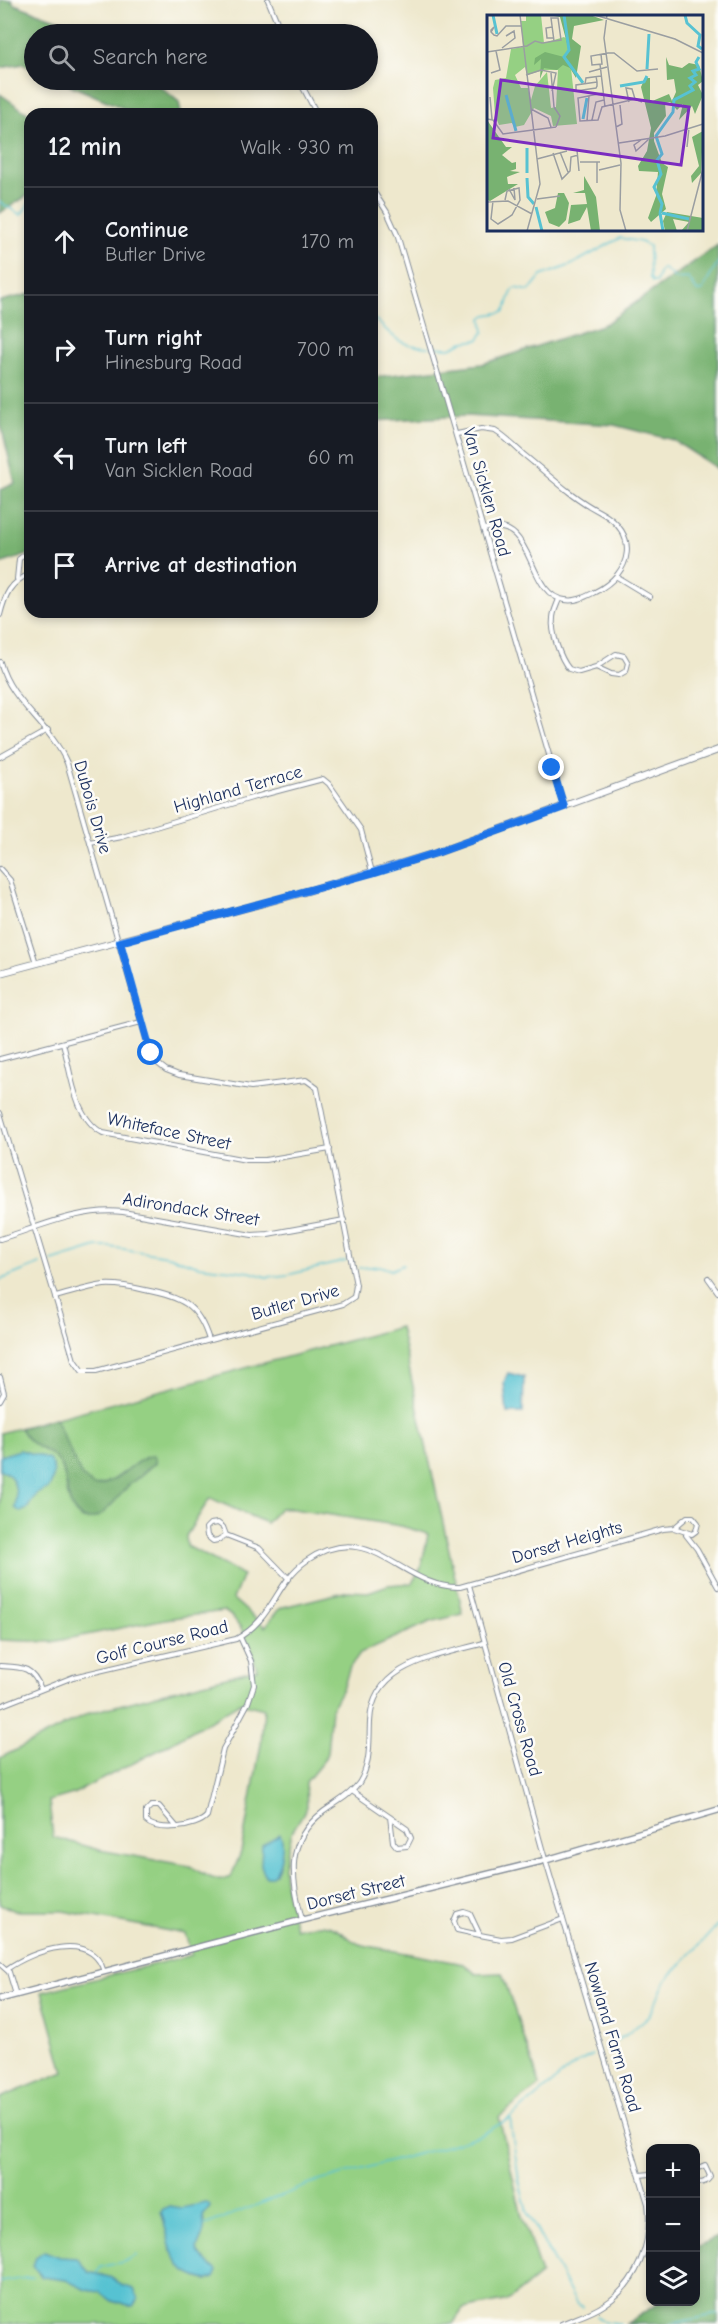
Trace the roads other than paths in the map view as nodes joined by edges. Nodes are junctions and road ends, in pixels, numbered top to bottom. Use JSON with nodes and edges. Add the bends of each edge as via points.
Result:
{"nodes":[{"id":1,"x":268,"y":0,"type":"edge"},
{"id":2,"x":278,"y":24,"type":"edge"},
{"id":3,"x":304,"y":90,"type":"edge"},
{"id":4,"x":314,"y":108,"type":"edge"},
{"id":5,"x":378,"y":198,"type":"edge"},
{"id":6,"x":456,"y":434,"type":"junction"},
{"id":7,"x":484,"y":529,"type":"junction"},
{"id":8,"x":24,"y":555,"type":"edge"},
{"id":9,"x":24,"y":576,"type":"edge"},
{"id":10,"x":617,"y":577,"type":"junction"},
{"id":11,"x":17,"y":579,"type":"junction"},
{"id":12,"x":650,"y":597,"type":"dead end"},
{"id":13,"x":559,"y":599,"type":"junction"},
{"id":14,"x":0,"y":615,"type":"edge"},
{"id":15,"x":0,"y":662,"type":"edge"},
{"id":16,"x":596,"y":667,"type":"junction"},
{"id":17,"x":2,"y":673,"type":"edge"},
{"id":18,"x":48,"y":730,"type":"junction"},
{"id":19,"x":718,"y":750,"type":"edge"},
{"id":20,"x":0,"y":757,"type":"edge"},
{"id":21,"x":564,"y":807,"type":"junction"},
{"id":22,"x":90,"y":843,"type":"junction"},
{"id":23,"x":0,"y":869,"type":"edge"},
{"id":24,"x":372,"y":873,"type":"junction"},
{"id":25,"x":120,"y":942,"type":"junction"},
{"id":26,"x":36,"y":963,"type":"junction"},
{"id":27,"x":0,"y":973,"type":"edge"},
{"id":28,"x":141,"y":1022,"type":"junction"},
{"id":29,"x":63,"y":1042,"type":"junction"},
{"id":30,"x":0,"y":1059,"type":"edge"},
{"id":31,"x":0,"y":1113,"type":"edge"},
{"id":32,"x":330,"y":1149,"type":"junction"},
{"id":33,"x":344,"y":1220,"type":"junction"},
{"id":34,"x":34,"y":1228,"type":"junction"},
{"id":35,"x":0,"y":1239,"type":"edge"},
{"id":36,"x":708,"y":1278,"type":"dead end"},
{"id":37,"x":716,"y":1284,"type":"edge"},
{"id":38,"x":718,"y":1292,"type":"edge"},
{"id":39,"x":55,"y":1297,"type":"junction"},
{"id":40,"x":209,"y":1340,"type":"junction"},
{"id":41,"x":0,"y":1377,"type":"edge"},
{"id":42,"x":0,"y":1400,"type":"edge"},
{"id":43,"x":674,"y":1528,"type":"junction"},
{"id":44,"x":686,"y":1534,"type":"junction"},
{"id":45,"x":226,"y":1535,"type":"junction"},
{"id":46,"x":289,"y":1579,"type":"junction"},
{"id":47,"x":469,"y":1585,"type":"junction"},
{"id":48,"x":718,"y":1587,"type":"edge"},
{"id":49,"x":240,"y":1637,"type":"junction"},
{"id":50,"x":484,"y":1643,"type":"junction"},
{"id":51,"x":0,"y":1666,"type":"edge"},
{"id":52,"x":40,"y":1689,"type":"junction"},
{"id":53,"x":0,"y":1706,"type":"edge"},
{"id":54,"x":352,"y":1791,"type":"junction"},
{"id":55,"x":718,"y":1810,"type":"edge"},
{"id":56,"x":390,"y":1817,"type":"junction"},
{"id":57,"x":176,"y":1826,"type":"junction"},
{"id":58,"x":546,"y":1860,"type":"junction"},
{"id":59,"x":563,"y":1919,"type":"junction"},
{"id":60,"x":302,"y":1920,"type":"junction"},
{"id":61,"x":480,"y":1935,"type":"junction"},
{"id":62,"x":0,"y":1964,"type":"edge"},
{"id":63,"x":7,"y":1969,"type":"junction"},
{"id":64,"x":104,"y":1971,"type":"junction"},
{"id":65,"x":16,"y":1995,"type":"junction"},
{"id":66,"x":0,"y":2000,"type":"edge"},
{"id":67,"x":700,"y":2167,"type":"edge"},
{"id":68,"x":646,"y":2174,"type":"edge"},
{"id":69,"x":640,"y":2175,"type":"junction"},
{"id":70,"x":700,"y":2183,"type":"edge"},
{"id":71,"x":561,"y":2324,"type":"edge"}],
"edges":[{"from":1,"to":2,"type":"street"},
{"from":3,"to":4,"type":"street"},
{"from":5,"to":6,"type":"street","name":"Van Sicklen Road","via":[[397,234]]},
{"from":6,"to":7,"type":"street","name":"Van Sicklen Road"},
{"from":6,"to":10,"type":"street","via":[[481,429],[495,431],[576,498],[609,518],[621,531],[626,548],[624,565]]},
{"from":7,"to":13,"type":"street","via":[[501,526],[514,534],[545,587]]},
{"from":7,"to":21,"type":"street","name":"Van Sicklen Road"},
{"from":8,"to":11,"type":"street","via":[[19,559]]},
{"from":9,"to":11,"type":"street"},
{"from":10,"to":12,"type":"street"},
{"from":10,"to":13,"type":"street","via":[[583,598]]},
{"from":11,"to":14,"type":"street"},
{"from":13,"to":16,"type":"street","via":[[552,622],[564,663],[575,672]]},
{"from":15,"to":17,"type":"street","name":"Dubois Drive"},
{"from":16,"to":16,"type":"street","via":[[619,675],[626,671],[628,663],[624,656],[616,654]]},
{"from":17,"to":18,"type":"street","name":"Dubois Drive","via":[[17,698]]},
{"from":18,"to":20,"type":"street"},
{"from":18,"to":22,"type":"street","name":"Dubois Drive","via":[[67,763]]},
{"from":19,"to":21,"type":"main road"},
{"from":21,"to":24,"type":"main road"},
{"from":22,"to":24,"type":"street","name":"Highland Terrace","via":[[323,779],[359,827]]},
{"from":22,"to":25,"type":"street","name":"Dubois Drive"},
{"from":23,"to":26,"type":"street","via":[[10,880]]},
{"from":24,"to":25,"type":"main road"},
{"from":25,"to":26,"type":"main road"},
{"from":25,"to":28,"type":"street","name":"Butler Drive"},
{"from":26,"to":27,"type":"main road"},
{"from":28,"to":29,"type":"street"},
{"from":28,"to":32,"type":"street","name":"Butler Drive","via":[[154,1059],[173,1073],[251,1087],[311,1082],[319,1092]]},
{"from":29,"to":30,"type":"street"},
{"from":29,"to":32,"type":"street","name":"Whiteface Street","via":[[82,1112],[103,1133],[253,1161]]},
{"from":31,"to":34,"type":"street","name":"Butler Drive"},
{"from":32,"to":33,"type":"street","name":"Butler Drive"},
{"from":33,"to":34,"type":"street","name":"Adirondack Street","via":[[252,1235],[103,1211]]},
{"from":33,"to":40,"type":"street","name":"Butler Drive","via":[[356,1285],[352,1299]]},
{"from":34,"to":35,"type":"street","name":"Adirondack Street"},
{"from":34,"to":39,"type":"street","name":"Butler Drive"},
{"from":36,"to":37,"type":"street"},
{"from":37,"to":38,"type":"street"},
{"from":39,"to":40,"type":"street","via":[[112,1285],[169,1295],[195,1311]]},
{"from":39,"to":40,"type":"street","name":"Butler Drive","via":[[75,1364],[85,1372]]},
{"from":41,"to":42,"type":"street","via":[[4,1393]]},
{"from":43,"to":44,"type":"street"},
{"from":43,"to":44,"type":"street","name":"Dorset Heights","via":[[684,1518],[693,1517],[698,1529]]},
{"from":43,"to":47,"type":"street","name":"Dorset Heights"},
{"from":44,"to":48,"type":"street"},
{"from":45,"to":45,"type":"street","via":[[218,1523],[210,1524],[206,1530],[213,1541]]},
{"from":45,"to":46,"type":"street","via":[[259,1548]]},
{"from":46,"to":47,"type":"street","name":"Golf Course Road","via":[[321,1553],[352,1547],[382,1555],[437,1585]]},
{"from":46,"to":49,"type":"street","name":"Golf Course Road","via":[[263,1618]]},
{"from":47,"to":50,"type":"street","name":"Old Cross Road"},
{"from":49,"to":52,"type":"street","name":"Golf Course Road","via":[[73,1677]]},
{"from":49,"to":57,"type":"street","via":[[253,1669],[251,1697],[222,1749],[207,1816],[196,1825]]},
{"from":50,"to":54,"type":"street","via":[[406,1666],[388,1679],[372,1708],[364,1775]]},
{"from":50,"to":58,"type":"street","name":"Old Cross Road"},
{"from":51,"to":52,"type":"street","via":[[27,1669]]},
{"from":52,"to":53,"type":"street","name":"Golf Course Road"},
{"from":54,"to":56,"type":"street"},
{"from":54,"to":60,"type":"street","via":[[313,1821],[296,1848],[293,1880]]},
{"from":55,"to":58,"type":"street","name":"Dorset Street"},
{"from":56,"to":56,"type":"street","via":[[393,1842],[407,1846],[409,1831]]},
{"from":57,"to":57,"type":"street","via":[[151,1825],[145,1819],[146,1811],[159,1806]]},
{"from":58,"to":59,"type":"street","name":"Nowland Farm Road"},
{"from":58,"to":60,"type":"street","name":"Dorset Street"},
{"from":59,"to":61,"type":"street","via":[[512,1938]]},
{"from":59,"to":69,"type":"street","name":"Nowland Farm Road"},
{"from":60,"to":64,"type":"street","name":"Dorset Street"},
{"from":61,"to":61,"type":"street","via":[[470,1914],[457,1914],[457,1930]]},
{"from":62,"to":63,"type":"street"},
{"from":63,"to":64,"type":"street","via":[[30,1956],[73,1946],[93,1953]]},
{"from":63,"to":65,"type":"street"},
{"from":64,"to":65,"type":"street","name":"Dorset Street"},
{"from":65,"to":66,"type":"street","name":"Dorset Street"},
{"from":67,"to":70,"type":"street","via":[[705,2165],[710,2176]]},
{"from":68,"to":69,"type":"street"},
{"from":69,"to":71,"type":"street","name":"Nowland Farm Road","via":[[648,2204],[649,2230],[635,2272],[607,2303]]}]}
